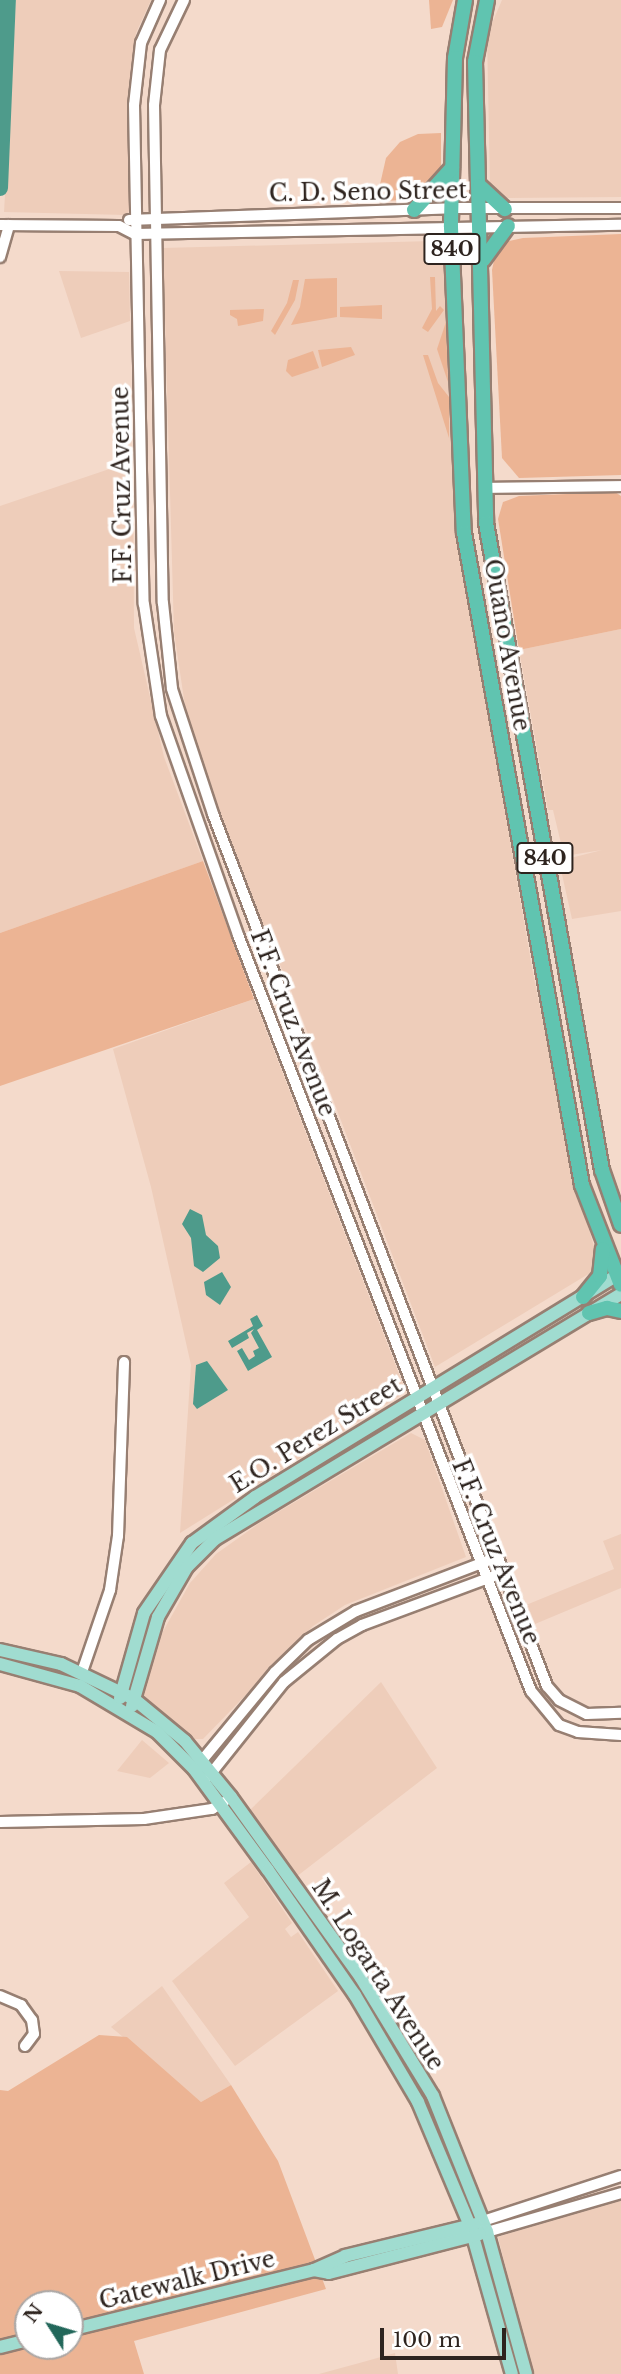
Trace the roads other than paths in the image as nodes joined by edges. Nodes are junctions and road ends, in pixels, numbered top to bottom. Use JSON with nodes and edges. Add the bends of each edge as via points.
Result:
{"nodes":[{"id":1,"x":160,"y":0,"type":"edge"},
{"id":2,"x":184,"y":0,"type":"edge"},
{"id":3,"x":465,"y":0,"type":"edge"},
{"id":4,"x":487,"y":0,"type":"edge"},
{"id":5,"x":452,"y":168,"type":"junction"},
{"id":6,"x":480,"y":186,"type":"junction"},
{"id":7,"x":452,"y":208,"type":"junction"},
{"id":8,"x":621,"y":208,"type":"edge"},
{"id":9,"x":481,"y":209,"type":"junction"},
{"id":10,"x":505,"y":209,"type":"junction"},
{"id":11,"x":414,"y":210,"type":"junction"},
{"id":12,"x":267,"y":213,"type":"junction"},
{"id":13,"x":154,"y":216,"type":"junction"},
{"id":14,"x":135,"y":217,"type":"junction"},
{"id":15,"x":4,"y":225,"type":"edge"},
{"id":16,"x":621,"y":225,"type":"edge"},
{"id":17,"x":119,"y":226,"type":"junction"},
{"id":18,"x":508,"y":226,"type":"junction"},
{"id":19,"x":480,"y":227,"type":"junction"},
{"id":20,"x":451,"y":228,"type":"junction"},
{"id":21,"x":267,"y":232,"type":"junction"},
{"id":22,"x":135,"y":234,"type":"junction"},
{"id":23,"x":153,"y":234,"type":"junction"},
{"id":24,"x":0,"y":257,"type":"edge"},
{"id":25,"x":481,"y":264,"type":"junction"},
{"id":26,"x":621,"y":486,"type":"edge"},
{"id":27,"x":485,"y":488,"type":"junction"},
{"id":28,"x":564,"y":964,"type":"junction"},
{"id":29,"x":543,"y":970,"type":"junction"},
{"id":30,"x":621,"y":1224,"type":"edge"},
{"id":31,"x":600,"y":1230,"type":"junction"},
{"id":32,"x":620,"y":1278,"type":"edge"},
{"id":33,"x":621,"y":1294,"type":"edge"},
{"id":34,"x":583,"y":1297,"type":"junction"},
{"id":35,"x":621,"y":1311,"type":"edge"},
{"id":36,"x":589,"y":1313,"type":"junction"},
{"id":37,"x":124,"y":1362,"type":"dead end"},
{"id":38,"x":433,"y":1386,"type":"junction"},
{"id":39,"x":415,"y":1398,"type":"junction"},
{"id":40,"x":439,"y":1402,"type":"junction"},
{"id":41,"x":421,"y":1414,"type":"junction"},
{"id":42,"x":258,"y":1503,"type":"junction"},
{"id":43,"x":495,"y":1558,"type":"junction"},
{"id":44,"x":481,"y":1564,"type":"junction"},
{"id":45,"x":502,"y":1573,"type":"junction"},
{"id":46,"x":487,"y":1578,"type":"junction"},
{"id":47,"x":3,"y":1651,"type":"edge"},
{"id":48,"x":2,"y":1664,"type":"edge"},
{"id":49,"x":82,"y":1672,"type":"junction"},
{"id":50,"x":121,"y":1692,"type":"junction"},
{"id":51,"x":134,"y":1699,"type":"junction"},
{"id":52,"x":118,"y":1705,"type":"junction"},
{"id":53,"x":131,"y":1713,"type":"junction"},
{"id":54,"x":621,"y":1713,"type":"edge"},
{"id":55,"x":621,"y":1735,"type":"edge"},
{"id":56,"x":198,"y":1764,"type":"junction"},
{"id":57,"x":208,"y":1777,"type":"junction"},
{"id":58,"x":226,"y":1801,"type":"junction"},
{"id":59,"x":0,"y":1822,"type":"edge"},
{"id":60,"x":0,"y":1996,"type":"edge"},
{"id":61,"x":25,"y":2046,"type":"dead end"},
{"id":62,"x":433,"y":2096,"type":"junction"},
{"id":63,"x":418,"y":2102,"type":"junction"},
{"id":64,"x":621,"y":2176,"type":"edge"},
{"id":65,"x":590,"y":2187,"type":"junction"},
{"id":66,"x":621,"y":2193,"type":"edge"},
{"id":67,"x":595,"y":2201,"type":"junction"},
{"id":68,"x":485,"y":2227,"type":"junction"},
{"id":69,"x":472,"y":2231,"type":"junction"},
{"id":70,"x":84,"y":2327,"type":"edge"},
{"id":71,"x":512,"y":2374,"type":"edge"},
{"id":72,"x":526,"y":2374,"type":"edge"}],
"edges":[{"from":1,"to":14,"type":"street","name":"F.F. Cruz Avenue","via":[[141,44],[134,96]]},
{"from":2,"to":13,"type":"street","name":"F.F. Cruz Avenue","via":[[168,27],[155,78]]},
{"from":3,"to":5,"type":"highway","name":"Ouano Avenue","number":"840","via":[[457,29]]},
{"from":4,"to":6,"type":"highway","name":"Ouano Avenue","number":"840","via":[[475,62]]},
{"from":5,"to":7,"type":"highway","name":"Ouano Avenue","number":"840"},
{"from":5,"to":11,"type":"highway"},
{"from":6,"to":9,"type":"highway","name":"Ouano Avenue","number":"840"},
{"from":6,"to":10,"type":"highway"},
{"from":7,"to":9,"type":"street","name":"C. D. Seno Street"},
{"from":7,"to":11,"type":"street","name":"C. D. Seno Street"},
{"from":7,"to":20,"type":"highway","name":"Ouano Avenue","number":"840"},
{"from":8,"to":10,"type":"street","name":"C. D. Seno Street"},
{"from":9,"to":10,"type":"street","name":"C. D. Seno Street"},
{"from":9,"to":19,"type":"highway","name":"Ouano Avenue","number":"840"},
{"from":11,"to":12,"type":"street","name":"C. D. Seno Street"},
{"from":12,"to":13,"type":"street","name":"C. D. Seno Street"},
{"from":12,"to":21,"type":"street"},
{"from":13,"to":14,"type":"street","name":"C. D. Seno Street"},
{"from":13,"to":23,"type":"street","name":"F.F. Cruz Avenue"},
{"from":14,"to":17,"type":"street","name":"C. D. Seno Street"},
{"from":14,"to":22,"type":"street","name":"F.F. Cruz Avenue"},
{"from":15,"to":17,"type":"street","name":"C. D. Seno Street"},
{"from":15,"to":24,"type":"street"},
{"from":16,"to":18,"type":"street","name":"C. D. Seno Street"},
{"from":17,"to":22,"type":"street","name":"C. D. Seno Street"},
{"from":18,"to":19,"type":"street","name":"C. D. Seno Street"},
{"from":18,"to":25,"type":"highway","via":[[488,248]]},
{"from":19,"to":20,"type":"street","name":"C. D. Seno Street"},
{"from":19,"to":25,"type":"highway","name":"Ouano Avenue","number":"840"},
{"from":20,"to":21,"type":"street","name":"C. D. Seno Street"},
{"from":20,"to":29,"type":"highway","name":"Ouano Avenue","number":"840","via":[[464,533]]},
{"from":21,"to":23,"type":"street","name":"C. D. Seno Street"},
{"from":22,"to":23,"type":"street","name":"C. D. Seno Street"},
{"from":22,"to":39,"type":"street","name":"F.F. Cruz Avenue","via":[[144,604],[161,716],[199,830]]},
{"from":23,"to":38,"type":"street","name":"F.F. Cruz Avenue","via":[[163,603],[172,689],[213,814]]},
{"from":25,"to":27,"type":"highway","name":"Ouano Avenue","number":"840"},
{"from":26,"to":27,"type":"street"},
{"from":27,"to":28,"type":"highway","name":"Ouano Avenue","number":"840","via":[[489,537]]},
{"from":28,"to":29,"type":"highway"},
{"from":28,"to":30,"type":"highway","name":"Ouano Avenue","number":"840","via":[[602,1170]]},
{"from":29,"to":31,"type":"highway","name":"Ouano Avenue","number":"840","via":[[582,1185]]},
{"from":31,"to":32,"type":"highway","name":"Ouano Avenue","number":"840"},
{"from":31,"to":34,"type":"highway","via":[[603,1267]]},
{"from":32,"to":34,"type":"main road","name":"E.O. Perez Street"},
{"from":33,"to":36,"type":"main road","name":"E.O. Perez Street"},
{"from":34,"to":38,"type":"main road","name":"E.O. Perez Street"},
{"from":35,"to":36,"type":"highway","via":[[607,1308]]},
{"from":36,"to":40,"type":"main road","name":"E.O. Perez Street"},
{"from":37,"to":49,"type":"street","via":[[118,1536],[110,1590]]},
{"from":38,"to":39,"type":"main road","name":"E.O. Perez Street"},
{"from":38,"to":40,"type":"street","name":"F.F. Cruz Avenue"},
{"from":39,"to":41,"type":"street","name":"F.F. Cruz Avenue"},
{"from":39,"to":42,"type":"main road","name":"E.O. Perez Street"},
{"from":40,"to":41,"type":"main road","name":"E.O. Perez Street"},
{"from":40,"to":43,"type":"street","name":"F.F. Cruz Avenue"},
{"from":41,"to":42,"type":"main road","name":"E.O. Perez Street"},
{"from":41,"to":44,"type":"street","name":"F.F. Cruz Avenue"},
{"from":42,"to":50,"type":"main road","name":"E.O. Perez Street","via":[[192,1543],[158,1587],[134,1638]]},
{"from":42,"to":51,"type":"main road","name":"E.O. Perez Street","via":[[187,1567],[153,1628]]},
{"from":43,"to":44,"type":"street"},
{"from":43,"to":45,"type":"street","name":"F.F. Cruz Avenue"},
{"from":44,"to":46,"type":"street","name":"F.F. Cruz Avenue"},
{"from":44,"to":56,"type":"street","via":[[356,1611],[308,1640]]},
{"from":45,"to":46,"type":"street"},
{"from":45,"to":54,"type":"street","name":"F.F. Cruz Avenue","via":[[547,1686],[559,1700],[587,1714]]},
{"from":46,"to":55,"type":"street","name":"F.F. Cruz Avenue","via":[[543,1711],[578,1732]]},
{"from":46,"to":57,"type":"street","via":[[362,1625],[337,1639],[284,1682]]},
{"from":47,"to":49,"type":"main road","name":"M. Logarta Avenue"},
{"from":48,"to":52,"type":"main road","name":"M. Logarta Avenue","via":[[68,1681]]},
{"from":49,"to":50,"type":"main road","name":"M. Logarta Avenue"},
{"from":50,"to":51,"type":"main road","name":"M. Logarta Avenue"},
{"from":50,"to":52,"type":"main road","name":"E.O. Perez Street"},
{"from":51,"to":53,"type":"main road","name":"E.O. Perez Street"},
{"from":51,"to":56,"type":"main road","name":"M. Logarta Avenue","via":[[169,1726]]},
{"from":52,"to":53,"type":"main road","name":"M. Logarta Avenue"},
{"from":53,"to":56,"type":"main road","name":"M. Logarta Avenue"},
{"from":56,"to":57,"type":"main road","name":"M. Logarta Avenue"},
{"from":57,"to":58,"type":"main road","name":"M. Logarta Avenue"},
{"from":58,"to":59,"type":"street","via":[[145,1819]]},
{"from":58,"to":62,"type":"main road","name":"M. Logarta Avenue","via":[[361,1978]]},
{"from":58,"to":63,"type":"main road","name":"M. Logarta Avenue","via":[[355,1996]]},
{"from":60,"to":61,"type":"street","via":[[16,2001],[32,2020],[34,2034]]},
{"from":62,"to":63,"type":"main road"},
{"from":62,"to":68,"type":"main road","name":"M. Logarta Avenue"},
{"from":63,"to":69,"type":"main road","name":"M. Logarta Avenue"},
{"from":64,"to":65,"type":"street"},
{"from":65,"to":67,"type":"street"},
{"from":65,"to":68,"type":"street"},
{"from":66,"to":67,"type":"street"},
{"from":67,"to":68,"type":"street"},
{"from":68,"to":69,"type":"main road","name":"Gatewalk Drive"},
{"from":68,"to":72,"type":"main road","name":"M. Logarta Avenue"},
{"from":69,"to":70,"type":"main road","name":"Gatewalk Drive","via":[[345,2256],[314,2270]]},
{"from":69,"to":71,"type":"main road","name":"M. Logarta Avenue"}]}
